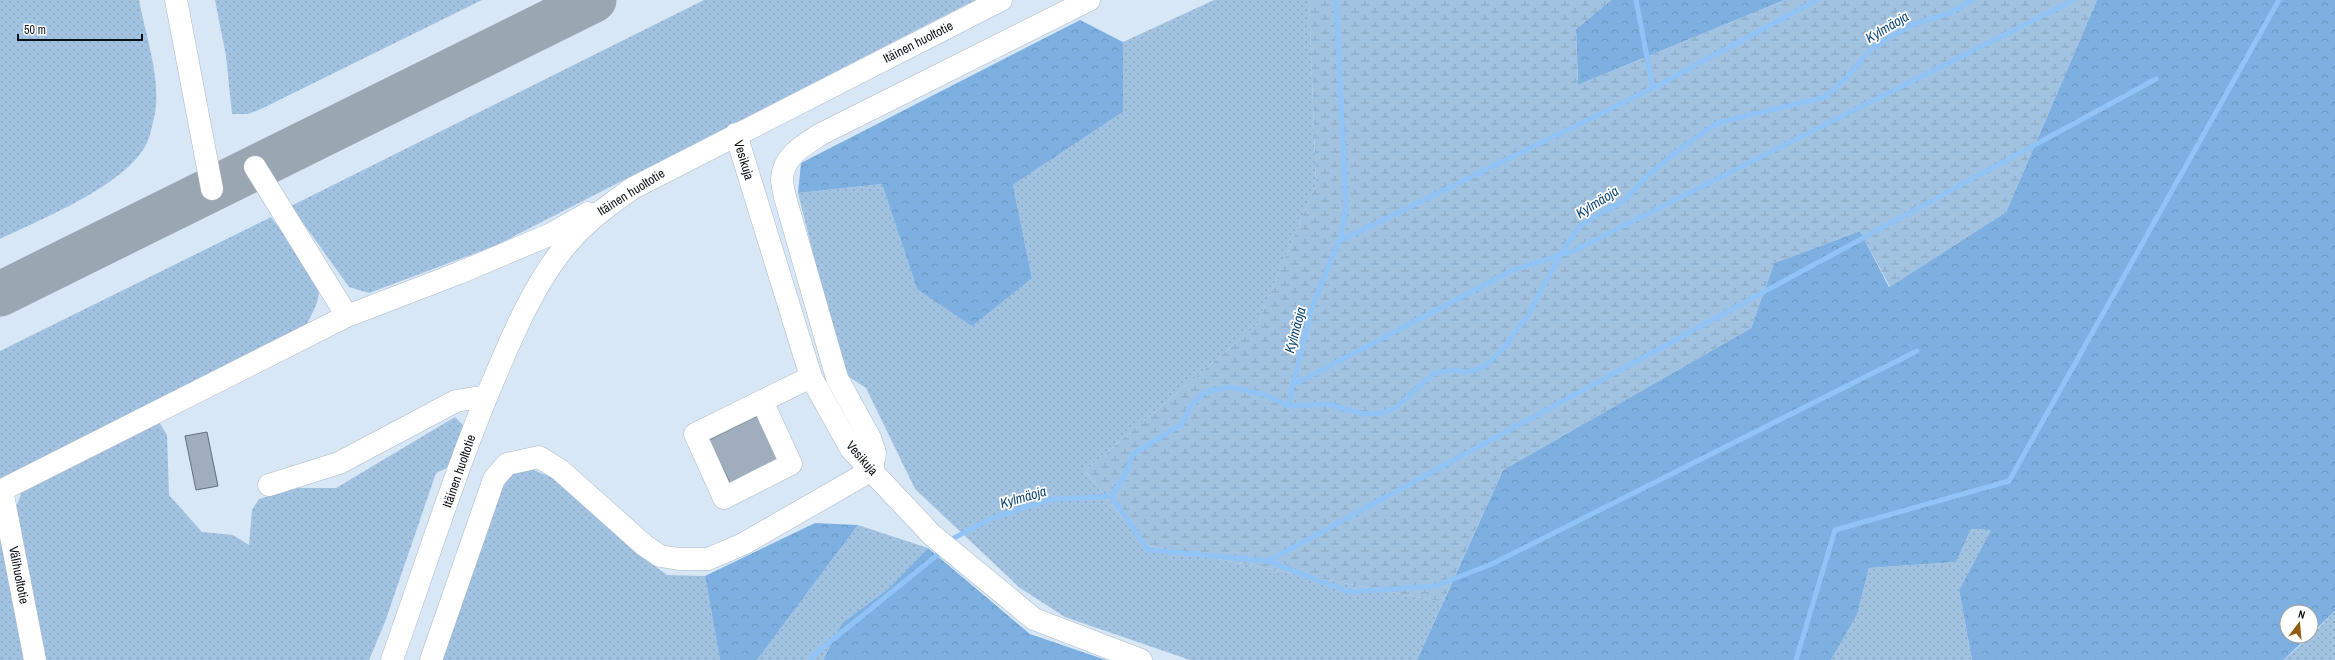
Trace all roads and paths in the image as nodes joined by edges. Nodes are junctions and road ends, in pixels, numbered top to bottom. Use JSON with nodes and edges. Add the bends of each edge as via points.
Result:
{"nodes":[{"id":1,"x":176,"y":0,"type":"edge"},
{"id":2,"x":1000,"y":0,"type":"edge"},
{"id":3,"x":1089,"y":0,"type":"edge"},
{"id":4,"x":736,"y":134,"type":"junction"},
{"id":5,"x":255,"y":167,"type":"dead end"},
{"id":6,"x":633,"y":188,"type":"junction"},
{"id":7,"x":212,"y":189,"type":"dead end"},
{"id":8,"x":347,"y":316,"type":"junction"},
{"id":9,"x":811,"y":377,"type":"junction"},
{"id":10,"x":486,"y":396,"type":"junction"},
{"id":11,"x":762,"y":401,"type":"junction"},
{"id":12,"x":872,"y":470,"type":"junction"},
{"id":13,"x":269,"y":485,"type":"dead end"},
{"id":14,"x":1,"y":491,"type":"edge"},
{"id":15,"x":35,"y":660,"type":"edge"},
{"id":16,"x":392,"y":660,"type":"edge"},
{"id":17,"x":431,"y":660,"type":"edge"},
{"id":18,"x":1141,"y":660,"type":"edge"}],
"edges":[{"from":1,"to":7,"type":"lane"},
{"from":2,"to":4,"type":"lane","name":"Itäinen huoltotie"},
{"from":3,"to":12,"type":"lane","via":[[821,134],[796,150],[786,165],[782,179],[785,197],[837,378],[870,438],[875,453]]},
{"from":4,"to":6,"type":"lane","name":"Itäinen huoltotie"},
{"from":4,"to":9,"type":"lane","name":"Vesikuja"},
{"from":5,"to":8,"type":"lane"},
{"from":6,"to":8,"type":"lane","via":[[549,235]]},
{"from":6,"to":10,"type":"lane","name":"Itäinen huoltotie","via":[[592,217],[559,254],[544,276],[520,322]]},
{"from":8,"to":14,"type":"lane"},
{"from":9,"to":11,"type":"lane"},
{"from":9,"to":12,"type":"lane","name":"Vesikuja","via":[[851,449]]},
{"from":10,"to":13,"type":"lane","via":[[456,401],[339,463]]},
{"from":10,"to":16,"type":"lane","name":"Itäinen huoltotie"},
{"from":11,"to":11,"type":"lane","via":[[695,434],[724,498],[791,464]]},
{"from":12,"to":17,"type":"lane","via":[[743,544],[708,559],[679,560],[660,556],[644,545],[560,470],[539,457],[507,464],[494,479]]},
{"from":12,"to":18,"type":"lane","name":"Vesikuja","via":[[932,535],[1034,619]]},
{"from":14,"to":15,"type":"lane","name":"Välihuoltotie"}]}
